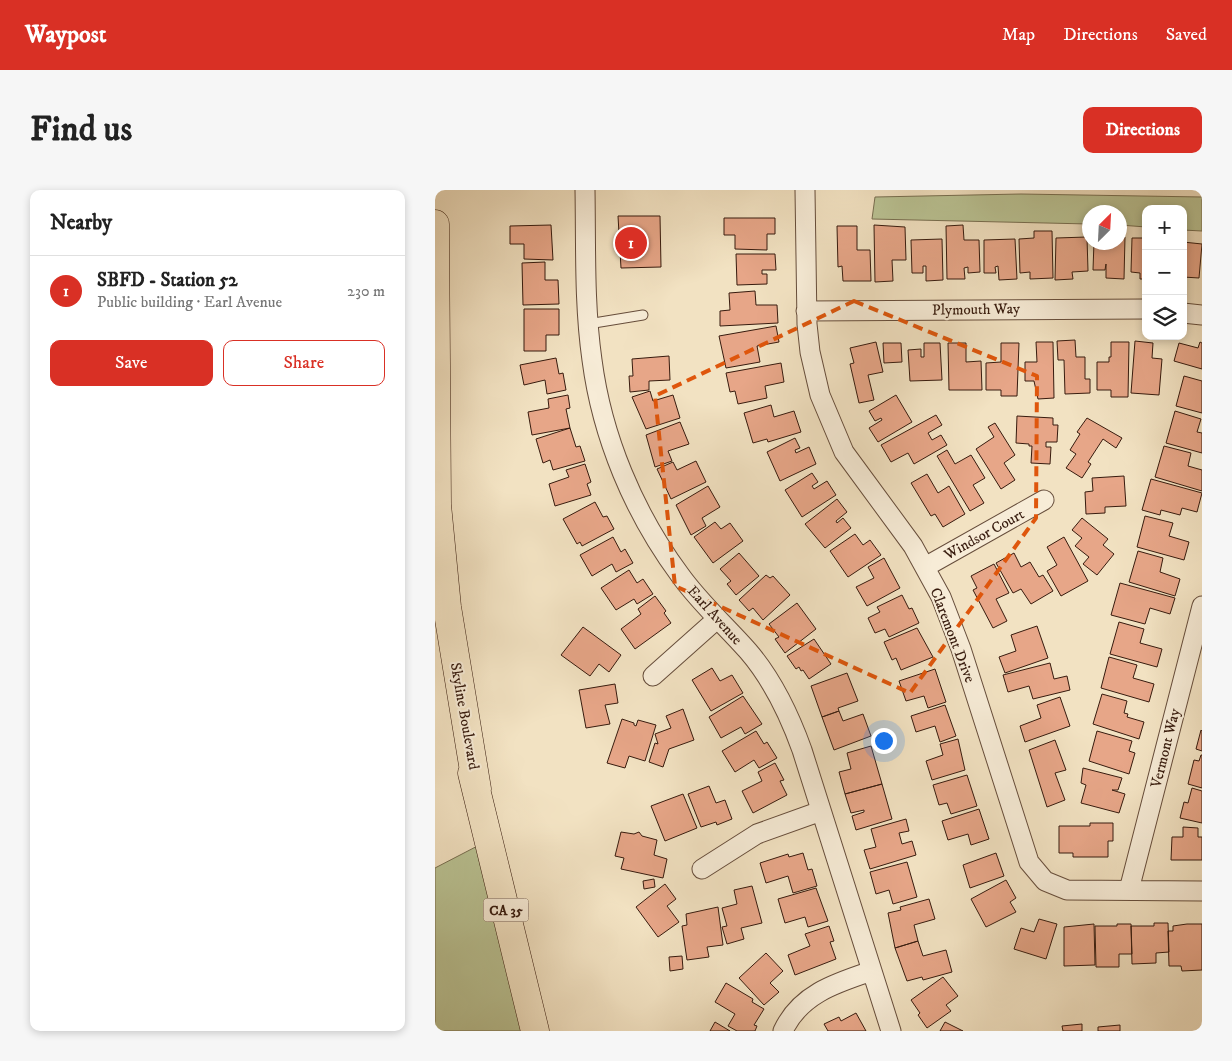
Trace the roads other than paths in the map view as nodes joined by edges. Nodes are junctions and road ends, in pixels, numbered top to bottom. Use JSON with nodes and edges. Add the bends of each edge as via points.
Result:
{"nodes":[{"id":1,"x":585,"y":190,"type":"edge"},
{"id":2,"x":805,"y":190,"type":"edge"},
{"id":3,"x":435,"y":224,"type":"edge"},
{"id":4,"x":1142,"y":309,"type":"edge"},
{"id":5,"x":806,"y":311,"type":"junction"},
{"id":6,"x":1187,"y":313,"type":"edge"},
{"id":7,"x":643,"y":315,"type":"dead end"},
{"id":8,"x":1202,"y":315,"type":"edge"},
{"id":9,"x":589,"y":324,"type":"junction"},
{"id":10,"x":1044,"y":500,"type":"dead end"},
{"id":11,"x":925,"y":567,"type":"junction"},
{"id":12,"x":1202,"y":606,"type":"edge"},
{"id":13,"x":717,"y":619,"type":"junction"},
{"id":14,"x":435,"y":621,"type":"edge"},
{"id":15,"x":653,"y":676,"type":"dead end"},
{"id":16,"x":477,"y":789,"type":"junction"},
{"id":17,"x":821,"y":811,"type":"junction"},
{"id":18,"x":702,"y":869,"type":"dead end"},
{"id":19,"x":1129,"y":890,"type":"junction"},
{"id":20,"x":1202,"y":890,"type":"edge"},
{"id":21,"x":872,"y":971,"type":"junction"},
{"id":22,"x":535,"y":1031,"type":"edge"},
{"id":23,"x":783,"y":1031,"type":"edge"},
{"id":24,"x":891,"y":1031,"type":"edge"}],
"edges":[{"from":1,"to":9,"type":"street","name":"Earl Avenue"},
{"from":2,"to":5,"type":"street","name":"Claremont Drive"},
{"from":3,"to":16,"type":"main road","name":"Skyline Boulevard","number":"CA 35","via":[[437,505],[447,607]]},
{"from":4,"to":5,"type":"street","name":"Plymouth Way"},
{"from":5,"to":11,"type":"street","name":"Claremont Drive","via":[[814,373],[833,429],[854,467]]},
{"from":6,"to":8,"type":"street"},
{"from":7,"to":9,"type":"lane"},
{"from":9,"to":13,"type":"street","name":"Earl Avenue","via":[[599,397],[629,486],[670,561]]},
{"from":10,"to":11,"type":"street","name":"Windsor Court"},
{"from":11,"to":19,"type":"street","name":"Claremont Drive","via":[[956,635],[1033,869],[1058,888]]},
{"from":12,"to":19,"type":"street","name":"Vermont Way"},
{"from":13,"to":15,"type":"street"},
{"from":13,"to":17,"type":"street","name":"Earl Avenue","via":[[758,664],[785,707]]},
{"from":14,"to":16,"type":"main road","name":"Skyline Boulevard","number":"CA 35","via":[[453,705]]},
{"from":16,"to":22,"type":"main road","name":"Skyline Boulevard","number":"CA 35"},
{"from":17,"to":18,"type":"street","via":[[757,834]]},
{"from":17,"to":21,"type":"street","name":"Earl Avenue"},
{"from":19,"to":20,"type":"street","name":"Claremont Drive"},
{"from":21,"to":23,"type":"street","via":[[837,982],[814,994],[793,1014]]},
{"from":21,"to":24,"type":"street","name":"Earl Avenue"}]}
